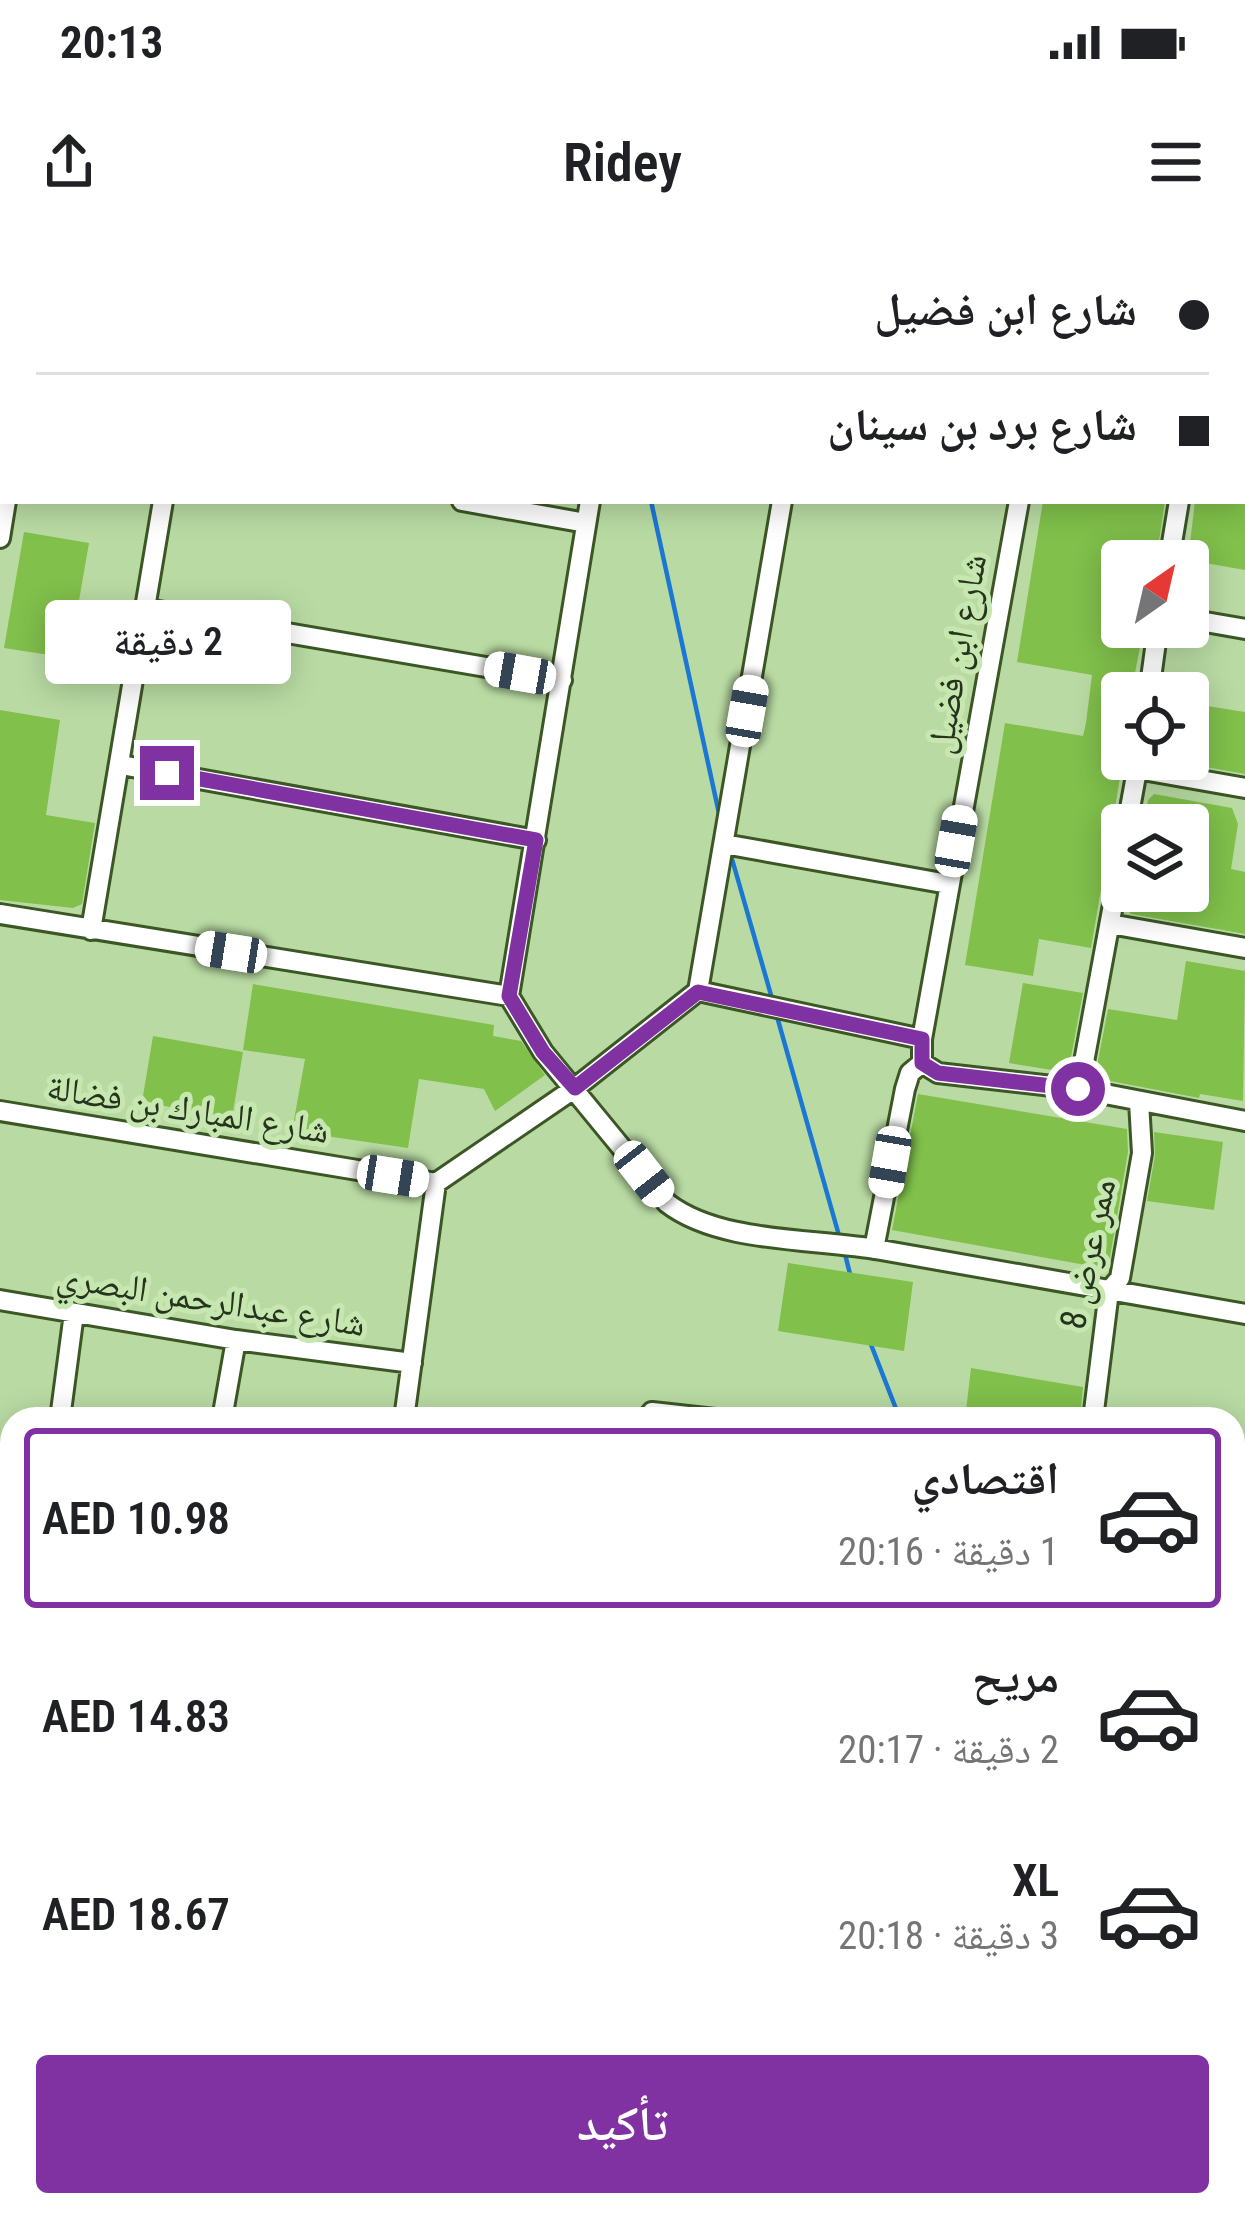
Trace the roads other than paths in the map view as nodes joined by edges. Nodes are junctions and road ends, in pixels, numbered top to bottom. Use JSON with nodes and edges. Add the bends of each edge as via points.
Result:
{"nodes":[{"id":1,"x":6,"y":504,"type":"edge"},
{"id":2,"x":164,"y":504,"type":"edge"},
{"id":3,"x":479,"y":504,"type":"edge"},
{"id":4,"x":589,"y":504,"type":"edge"},
{"id":5,"x":781,"y":504,"type":"edge"},
{"id":6,"x":1018,"y":504,"type":"edge"},
{"id":7,"x":1178,"y":504,"type":"edge"},
{"id":8,"x":586,"y":523,"type":"junction"},
{"id":9,"x":0,"y":538,"type":"edge"},
{"id":10,"x":1172,"y":540,"type":"edge"},
{"id":11,"x":147,"y":609,"type":"junction"},
{"id":12,"x":1209,"y":623,"type":"edge"},
{"id":13,"x":1245,"y":629,"type":"edge"},
{"id":14,"x":562,"y":680,"type":"junction"},
{"id":15,"x":121,"y":765,"type":"junction"},
{"id":16,"x":1209,"y":780,"type":"edge"},
{"id":17,"x":1245,"y":788,"type":"edge"},
{"id":18,"x":536,"y":840,"type":"junction"},
{"id":19,"x":724,"y":844,"type":"junction"},
{"id":20,"x":948,"y":884,"type":"junction"},
{"id":21,"x":1112,"y":912,"type":"edge"},
{"id":22,"x":0,"y":914,"type":"edge"},
{"id":23,"x":1110,"y":924,"type":"junction"},
{"id":24,"x":92,"y":930,"type":"junction"},
{"id":25,"x":1245,"y":947,"type":"edge"},
{"id":26,"x":698,"y":992,"type":"junction"},
{"id":27,"x":509,"y":996,"type":"junction"},
{"id":28,"x":922,"y":1039,"type":"junction"},
{"id":29,"x":922,"y":1063,"type":"junction"},
{"id":30,"x":575,"y":1088,"type":"junction"},
{"id":31,"x":1078,"y":1089,"type":"junction"},
{"id":32,"x":1139,"y":1102,"type":"junction"},
{"id":33,"x":0,"y":1111,"type":"edge"},
{"id":34,"x":1245,"y":1120,"type":"edge"},
{"id":35,"x":436,"y":1183,"type":"junction"},
{"id":36,"x":874,"y":1249,"type":"junction"},
{"id":37,"x":1109,"y":1291,"type":"junction"},
{"id":38,"x":0,"y":1300,"type":"edge"},
{"id":39,"x":74,"y":1313,"type":"junction"},
{"id":40,"x":1245,"y":1314,"type":"edge"},
{"id":41,"x":236,"y":1340,"type":"junction"},
{"id":42,"x":412,"y":1363,"type":"junction"},
{"id":43,"x":62,"y":1407,"type":"edge"},
{"id":44,"x":224,"y":1407,"type":"edge"},
{"id":45,"x":406,"y":1407,"type":"edge"},
{"id":46,"x":1095,"y":1407,"type":"edge"}],
"edges":[{"from":1,"to":9,"type":"street"},
{"from":2,"to":11,"type":"street"},
{"from":3,"to":8,"type":"street"},
{"from":4,"to":8,"type":"street"},
{"from":5,"to":19,"type":"street"},
{"from":6,"to":20,"type":"street","name":"شارع ابن فضيل"},
{"from":7,"to":10,"type":"street"},
{"from":8,"to":14,"type":"street"},
{"from":11,"to":14,"type":"street"},
{"from":11,"to":15,"type":"street"},
{"from":12,"to":13,"type":"street"},
{"from":14,"to":18,"type":"street"},
{"from":15,"to":18,"type":"street"},
{"from":15,"to":24,"type":"street"},
{"from":16,"to":17,"type":"street"},
{"from":18,"to":27,"type":"street"},
{"from":19,"to":20,"type":"street"},
{"from":19,"to":26,"type":"street"},
{"from":20,"to":28,"type":"street","name":"شارع ابن فضيل"},
{"from":21,"to":23,"type":"street"},
{"from":22,"to":24,"type":"street"},
{"from":23,"to":25,"type":"street"},
{"from":23,"to":31,"type":"street"},
{"from":24,"to":27,"type":"street"},
{"from":26,"to":28,"type":"street"},
{"from":26,"to":30,"type":"street"},
{"from":27,"to":30,"type":"street"},
{"from":28,"to":29,"type":"street","name":"شارع ابن فضيل"},
{"from":29,"to":31,"type":"street","via":[[938,1073]]},
{"from":29,"to":36,"type":"street","via":[[904,1089]]},
{"from":30,"to":35,"type":"street"},
{"from":30,"to":36,"type":"street","via":[[688,1219]]},
{"from":31,"to":32,"type":"street"},
{"from":32,"to":34,"type":"street"},
{"from":32,"to":37,"type":"street","name":"ممر عرض 8","via":[[1142,1154],[1131,1226]]},
{"from":33,"to":35,"type":"street","name":"شارع المبارك بن فضالة"},
{"from":35,"to":42,"type":"street"},
{"from":36,"to":37,"type":"street"},
{"from":37,"to":40,"type":"street"},
{"from":37,"to":46,"type":"street","name":"ممر عرض 8"},
{"from":38,"to":39,"type":"street","name":"شارع عبدالرحمن البصري"},
{"from":39,"to":41,"type":"street","name":"شارع عبدالرحمن البصري"},
{"from":39,"to":43,"type":"street"},
{"from":41,"to":42,"type":"street","name":"شارع عبدالرحمن البصري"},
{"from":41,"to":44,"type":"street"},
{"from":42,"to":45,"type":"street"}]}
